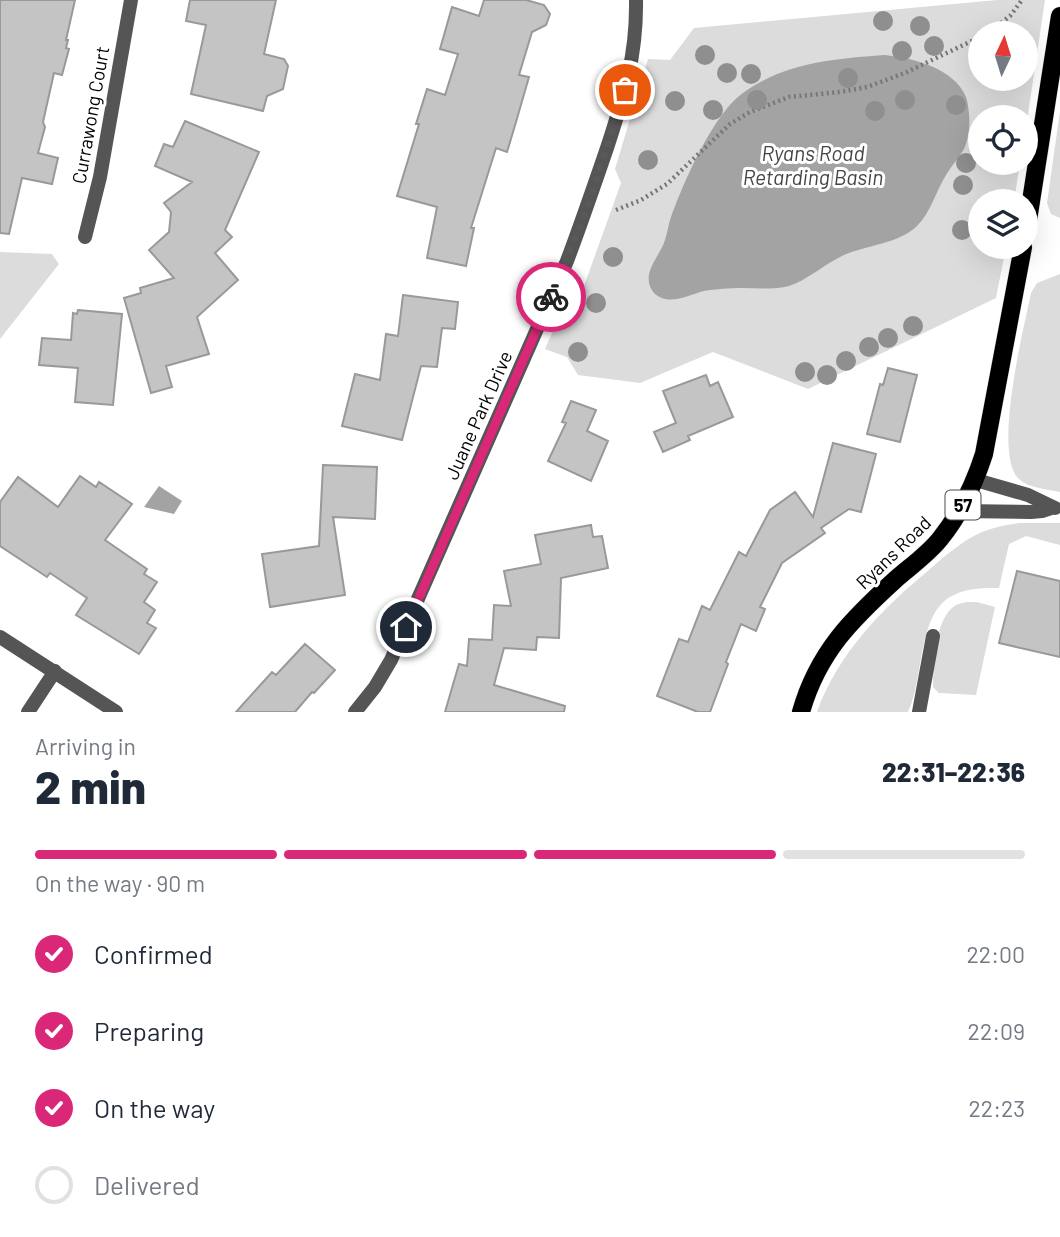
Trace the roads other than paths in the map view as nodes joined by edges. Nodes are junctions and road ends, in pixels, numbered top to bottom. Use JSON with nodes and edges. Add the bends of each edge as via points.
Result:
{"nodes":[{"id":1,"x":131,"y":0,"type":"edge"},
{"id":2,"x":636,"y":0,"type":"edge"},
{"id":3,"x":1060,"y":16,"type":"edge"},
{"id":4,"x":1033,"y":189,"type":"edge"},
{"id":5,"x":85,"y":237,"type":"dead end"},
{"id":6,"x":1021,"y":259,"type":"edge"},
{"id":7,"x":976,"y":480,"type":"junction"},
{"id":8,"x":1056,"y":509,"type":"edge"},
{"id":9,"x":959,"y":511,"type":"junction"},
{"id":10,"x":933,"y":636,"type":"dead end"},
{"id":11,"x":0,"y":637,"type":"edge"},
{"id":12,"x":55,"y":671,"type":"junction"},
{"id":13,"x":28,"y":712,"type":"edge"},
{"id":14,"x":116,"y":712,"type":"edge"},
{"id":15,"x":355,"y":712,"type":"edge"},
{"id":16,"x":801,"y":712,"type":"edge"},
{"id":17,"x":919,"y":712,"type":"edge"}],
"edges":[{"from":1,"to":5,"type":"street","name":"Currawong Court"},
{"from":2,"to":15,"type":"street","name":"Juane Park Drive","via":[[633,59],[625,90],[567,261],[391,660]]},
{"from":3,"to":4,"type":"main road"},
{"from":6,"to":7,"type":"main road","name":"Ryans Road","number":"57"},
{"from":7,"to":8,"type":"street","via":[[1028,495]]},
{"from":7,"to":9,"type":"main road","name":"Ryans Road","number":"57"},
{"from":8,"to":9,"type":"street"},
{"from":9,"to":16,"type":"main road","name":"Ryans Road","number":"57","via":[[938,541],[864,607],[830,647]]},
{"from":10,"to":17,"type":"street"},
{"from":11,"to":12,"type":"street"},
{"from":12,"to":13,"type":"street"},
{"from":12,"to":14,"type":"street"}]}
